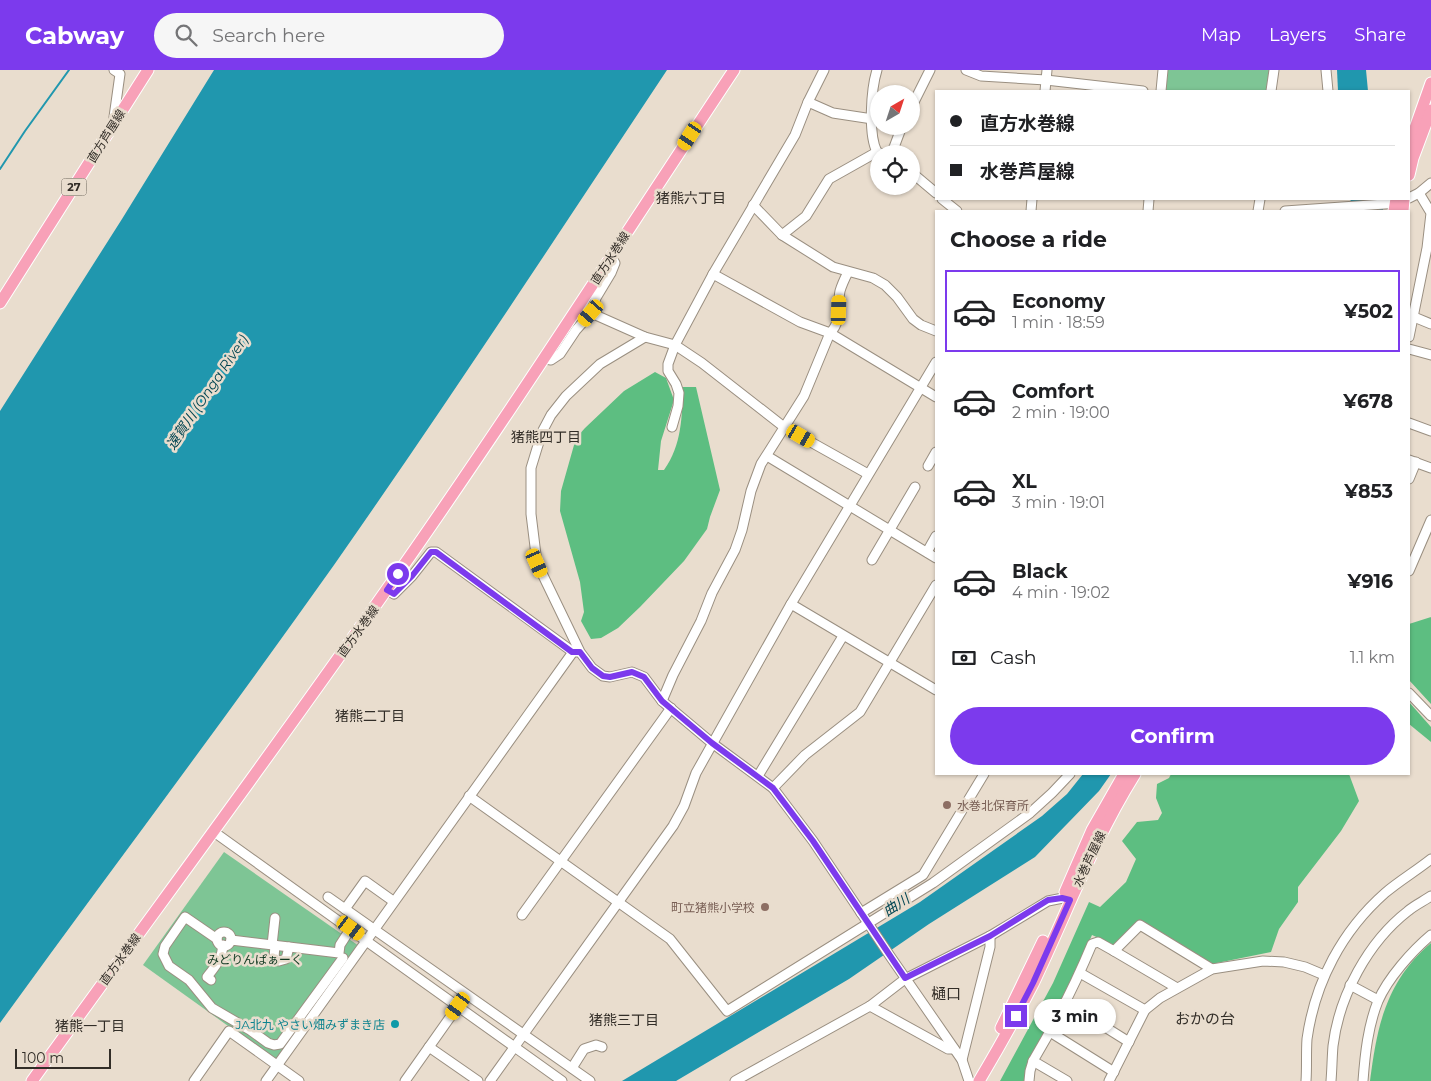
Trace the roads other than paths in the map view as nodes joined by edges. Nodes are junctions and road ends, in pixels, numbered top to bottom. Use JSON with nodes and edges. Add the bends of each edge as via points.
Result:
{"nodes":[{"id":1,"x":114,"y":70,"type":"edge"},
{"id":2,"x":148,"y":70,"type":"edge"},
{"id":3,"x":734,"y":70,"type":"edge"},
{"id":4,"x":824,"y":70,"type":"edge"},
{"id":5,"x":877,"y":70,"type":"edge"},
{"id":6,"x":930,"y":70,"type":"edge"},
{"id":7,"x":966,"y":70,"type":"edge"},
{"id":8,"x":1047,"y":70,"type":"edge"},
{"id":9,"x":1163,"y":70,"type":"edge"},
{"id":10,"x":1274,"y":70,"type":"edge"},
{"id":11,"x":1326,"y":70,"type":"edge"},
{"id":12,"x":1046,"y":80,"type":"junction"},
{"id":13,"x":875,"y":85,"type":"edge"},
{"id":14,"x":1431,"y":85,"type":"edge"},
{"id":15,"x":920,"y":90,"type":"edge"},
{"id":16,"x":1045,"y":90,"type":"edge"},
{"id":17,"x":1135,"y":90,"type":"edge"},
{"id":18,"x":1161,"y":90,"type":"edge"},
{"id":19,"x":1271,"y":90,"type":"edge"},
{"id":20,"x":1328,"y":90,"type":"edge"},
{"id":21,"x":808,"y":102,"type":"junction"},
{"id":22,"x":1431,"y":110,"type":"edge"},
{"id":23,"x":870,"y":119,"type":"edge"},
{"id":24,"x":113,"y":125,"type":"junction"},
{"id":25,"x":1410,"y":141,"type":"edge"},
{"id":26,"x":870,"y":158,"type":"edge"},
{"id":27,"x":1410,"y":171,"type":"edge"},
{"id":28,"x":920,"y":180,"type":"edge"},
{"id":29,"x":1431,"y":183,"type":"edge"},
{"id":30,"x":935,"y":193,"type":"edge"},
{"id":31,"x":1419,"y":193,"type":"junction"},
{"id":32,"x":1410,"y":198,"type":"edge"},
{"id":33,"x":943,"y":200,"type":"edge"},
{"id":34,"x":1400,"y":203,"type":"edge"},
{"id":35,"x":753,"y":205,"type":"junction"},
{"id":36,"x":1347,"y":206,"type":"edge"},
{"id":37,"x":956,"y":210,"type":"edge"},
{"id":38,"x":1298,"y":210,"type":"edge"},
{"id":39,"x":1430,"y":226,"type":"edge"},
{"id":40,"x":782,"y":235,"type":"junction"},
{"id":41,"x":611,"y":257,"type":"junction"},
{"id":42,"x":848,"y":272,"type":"junction"},
{"id":43,"x":713,"y":274,"type":"junction"},
{"id":44,"x":0,"y":303,"type":"edge"},
{"id":45,"x":591,"y":313,"type":"junction"},
{"id":46,"x":1414,"y":317,"type":"junction"},
{"id":47,"x":1431,"y":324,"type":"edge"},
{"id":48,"x":935,"y":331,"type":"edge"},
{"id":49,"x":830,"y":333,"type":"junction"},
{"id":50,"x":1410,"y":333,"type":"edge"},
{"id":51,"x":646,"y":337,"type":"junction"},
{"id":52,"x":675,"y":345,"type":"junction"},
{"id":53,"x":1410,"y":348,"type":"edge"},
{"id":54,"x":1431,"y":355,"type":"edge"},
{"id":55,"x":545,"y":359,"type":"junction"},
{"id":56,"x":935,"y":364,"type":"edge"},
{"id":57,"x":920,"y":388,"type":"junction"},
{"id":58,"x":935,"y":396,"type":"edge"},
{"id":59,"x":1410,"y":423,"type":"edge"},
{"id":60,"x":672,"y":427,"type":"dead end"},
{"id":61,"x":784,"y":427,"type":"junction"},
{"id":62,"x":1431,"y":431,"type":"edge"},
{"id":63,"x":935,"y":454,"type":"edge"},
{"id":64,"x":767,"y":456,"type":"junction"},
{"id":65,"x":1412,"y":461,"type":"edge"},
{"id":66,"x":928,"y":466,"type":"dead end"},
{"id":67,"x":1431,"y":468,"type":"edge"},
{"id":68,"x":868,"y":474,"type":"junction"},
{"id":69,"x":915,"y":487,"type":"dead end"},
{"id":70,"x":850,"y":505,"type":"junction"},
{"id":71,"x":1431,"y":520,"type":"edge"},
{"id":72,"x":890,"y":530,"type":"junction"},
{"id":73,"x":935,"y":538,"type":"edge"},
{"id":74,"x":927,"y":552,"type":"junction"},
{"id":75,"x":935,"y":557,"type":"edge"},
{"id":76,"x":872,"y":560,"type":"dead end"},
{"id":77,"x":1410,"y":570,"type":"edge"},
{"id":78,"x":935,"y":588,"type":"edge"},
{"id":79,"x":387,"y":590,"type":"junction"},
{"id":80,"x":791,"y":604,"type":"junction"},
{"id":81,"x":843,"y":636,"type":"junction"},
{"id":82,"x":576,"y":652,"type":"junction"},
{"id":83,"x":890,"y":663,"type":"junction"},
{"id":84,"x":935,"y":689,"type":"edge"},
{"id":85,"x":1410,"y":694,"type":"edge"},
{"id":86,"x":662,"y":701,"type":"junction"},
{"id":87,"x":670,"y":708,"type":"junction"},
{"id":88,"x":1431,"y":716,"type":"edge"},
{"id":89,"x":712,"y":743,"type":"junction"},
{"id":90,"x":983,"y":775,"type":"edge"},
{"id":91,"x":1069,"y":775,"type":"edge"},
{"id":92,"x":1123,"y":775,"type":"edge"},
{"id":93,"x":1133,"y":775,"type":"edge"},
{"id":94,"x":758,"y":776,"type":"junction"},
{"id":95,"x":773,"y":788,"type":"junction"},
{"id":96,"x":469,"y":796,"type":"junction"},
{"id":97,"x":214,"y":832,"type":"junction"},
{"id":98,"x":1431,"y":859,"type":"edge"},
{"id":99,"x":560,"y":862,"type":"junction"},
{"id":100,"x":1431,"y":896,"type":"edge"},
{"id":101,"x":328,"y":897,"type":"dead end"},
{"id":102,"x":1066,"y":899,"type":"junction"},
{"id":103,"x":393,"y":901,"type":"junction"},
{"id":104,"x":618,"y":902,"type":"junction"},
{"id":105,"x":345,"y":909,"type":"junction"},
{"id":106,"x":861,"y":914,"type":"junction"},
{"id":107,"x":522,"y":915,"type":"dead end"},
{"id":108,"x":276,"y":918,"type":"dead end"},
{"id":109,"x":868,"y":923,"type":"junction"},
{"id":110,"x":351,"y":928,"type":"junction"},
{"id":111,"x":374,"y":928,"type":"junction"},
{"id":112,"x":1431,"y":935,"type":"edge"},
{"id":113,"x":990,"y":936,"type":"junction"},
{"id":114,"x":366,"y":940,"type":"junction"},
{"id":115,"x":220,"y":942,"type":"junction"},
{"id":116,"x":274,"y":945,"type":"junction"},
{"id":117,"x":289,"y":947,"type":"junction"},
{"id":118,"x":1114,"y":951,"type":"junction"},
{"id":119,"x":344,"y":958,"type":"junction"},
{"id":120,"x":1212,"y":969,"type":"junction"},
{"id":121,"x":1080,"y":973,"type":"junction"},
{"id":122,"x":1324,"y":975,"type":"junction"},
{"id":123,"x":905,"y":978,"type":"junction"},
{"id":124,"x":211,"y":980,"type":"dead end"},
{"id":125,"x":1350,"y":986,"type":"junction"},
{"id":126,"x":1177,"y":988,"type":"junction"},
{"id":127,"x":1378,"y":1000,"type":"junction"},
{"id":128,"x":1065,"y":1002,"type":"junction"},
{"id":129,"x":458,"y":1006,"type":"junction"},
{"id":130,"x":870,"y":1006,"type":"junction"},
{"id":131,"x":1145,"y":1010,"type":"junction"},
{"id":132,"x":250,"y":1028,"type":"junction"},
{"id":133,"x":1050,"y":1032,"type":"junction"},
{"id":134,"x":523,"y":1034,"type":"junction"},
{"id":135,"x":1129,"y":1042,"type":"junction"},
{"id":136,"x":247,"y":1044,"type":"junction"},
{"id":137,"x":429,"y":1047,"type":"junction"},
{"id":138,"x":514,"y":1047,"type":"junction"},
{"id":139,"x":602,"y":1047,"type":"dead end"},
{"id":140,"x":954,"y":1049,"type":"junction"},
{"id":141,"x":962,"y":1060,"type":"junction"},
{"id":142,"x":1033,"y":1061,"type":"junction"},
{"id":143,"x":277,"y":1066,"type":"junction"},
{"id":144,"x":572,"y":1068,"type":"junction"},
{"id":145,"x":1114,"y":1072,"type":"junction"},
{"id":146,"x":32,"y":1081,"type":"edge"},
{"id":147,"x":194,"y":1081,"type":"edge"},
{"id":148,"x":266,"y":1081,"type":"edge"},
{"id":149,"x":299,"y":1081,"type":"edge"},
{"id":150,"x":405,"y":1081,"type":"edge"},
{"id":151,"x":478,"y":1081,"type":"edge"},
{"id":152,"x":490,"y":1081,"type":"edge"},
{"id":153,"x":562,"y":1081,"type":"edge"},
{"id":154,"x":590,"y":1081,"type":"edge"},
{"id":155,"x":735,"y":1081,"type":"edge"},
{"id":156,"x":970,"y":1081,"type":"edge"},
{"id":157,"x":979,"y":1081,"type":"edge"},
{"id":158,"x":1029,"y":1081,"type":"edge"},
{"id":159,"x":1067,"y":1081,"type":"edge"},
{"id":160,"x":1109,"y":1081,"type":"edge"},
{"id":161,"x":1306,"y":1081,"type":"edge"},
{"id":162,"x":1331,"y":1081,"type":"edge"},
{"id":163,"x":1363,"y":1081,"type":"edge"}],
"edges":[{"from":1,"to":24,"type":"street","via":[[120,74]]},
{"from":2,"to":24,"type":"main road","name":"直方芦屋線","number":"27"},
{"from":3,"to":41,"type":"main road","name":"直方水巻線"},
{"from":4,"to":21,"type":"street"},
{"from":5,"to":13,"type":"street"},
{"from":6,"to":15,"type":"street"},
{"from":7,"to":12,"type":"street","via":[[981,76]]},
{"from":8,"to":12,"type":"street"},
{"from":9,"to":18,"type":"street"},
{"from":10,"to":19,"type":"street"},
{"from":11,"to":20,"type":"street"},
{"from":12,"to":16,"type":"street"},
{"from":12,"to":17,"type":"street"},
{"from":14,"to":25,"type":"main road"},
{"from":21,"to":23,"type":"street","via":[[833,113]]},
{"from":21,"to":35,"type":"street","via":[[795,136]]},
{"from":22,"to":27,"type":"main road"},
{"from":24,"to":44,"type":"main road","name":"直方芦屋線","number":"27"},
{"from":26,"to":40,"type":"street","via":[[830,179],[806,216]]},
{"from":28,"to":30,"type":"street"},
{"from":29,"to":31,"type":"street"},
{"from":31,"to":32,"type":"street"},
{"from":31,"to":39,"type":"street","via":[[1431,213]]},
{"from":33,"to":37,"type":"street"},
{"from":34,"to":36,"type":"street"},
{"from":35,"to":40,"type":"street"},
{"from":35,"to":43,"type":"street"},
{"from":36,"to":38,"type":"street"},
{"from":39,"to":46,"type":"street"},
{"from":40,"to":42,"type":"street","via":[[833,267]]},
{"from":41,"to":45,"type":"street","via":[[614,263],[611,273]]},
{"from":41,"to":55,"type":"main road","name":"直方水巻線"},
{"from":42,"to":48,"type":"street","via":[[873,278],[885,285],[913,319]]},
{"from":42,"to":49,"type":"street","via":[[840,292],[835,328]]},
{"from":43,"to":49,"type":"street","via":[[800,322]]},
{"from":43,"to":52,"type":"street"},
{"from":45,"to":51,"type":"street"},
{"from":45,"to":55,"type":"street","via":[[560,354],[551,360]]},
{"from":46,"to":47,"type":"street"},
{"from":46,"to":50,"type":"street"},
{"from":49,"to":57,"type":"street"},
{"from":49,"to":61,"type":"street","via":[[804,396]]},
{"from":51,"to":52,"type":"street"},
{"from":51,"to":82,"type":"street","via":[[600,364],[566,396],[542,432],[531,468],[531,514],[537,563]]},
{"from":52,"to":60,"type":"street","via":[[668,364],[679,393]]},
{"from":52,"to":61,"type":"street"},
{"from":53,"to":54,"type":"street"},
{"from":55,"to":79,"type":"main road","name":"直方水巻線"},
{"from":56,"to":57,"type":"street"},
{"from":57,"to":58,"type":"street"},
{"from":57,"to":68,"type":"street"},
{"from":59,"to":62,"type":"street"},
{"from":61,"to":64,"type":"street"},
{"from":61,"to":68,"type":"street"},
{"from":63,"to":66,"type":"street"},
{"from":64,"to":70,"type":"street"},
{"from":64,"to":86,"type":"street","via":[[751,491],[734,550]]},
{"from":65,"to":67,"type":"street"},
{"from":68,"to":70,"type":"street"},
{"from":69,"to":72,"type":"street"},
{"from":70,"to":72,"type":"street"},
{"from":70,"to":80,"type":"street"},
{"from":71,"to":77,"type":"street"},
{"from":72,"to":74,"type":"street"},
{"from":72,"to":76,"type":"street"},
{"from":73,"to":74,"type":"street"},
{"from":74,"to":75,"type":"street"},
{"from":78,"to":83,"type":"street"},
{"from":79,"to":82,"type":"street","via":[[394,594],[431,552],[436,552]]},
{"from":79,"to":97,"type":"main road","name":"直方水巻線"},
{"from":80,"to":81,"type":"street"},
{"from":80,"to":89,"type":"street"},
{"from":81,"to":83,"type":"street"},
{"from":81,"to":94,"type":"street"},
{"from":82,"to":86,"type":"street","via":[[603,676],[632,672],[644,677]]},
{"from":82,"to":96,"type":"street"},
{"from":83,"to":84,"type":"street"},
{"from":83,"to":95,"type":"street","via":[[860,712],[805,755]]},
{"from":85,"to":88,"type":"street"},
{"from":86,"to":87,"type":"street"},
{"from":87,"to":89,"type":"street"},
{"from":87,"to":99,"type":"street"},
{"from":89,"to":94,"type":"street"},
{"from":89,"to":104,"type":"street","via":[[673,826]]},
{"from":90,"to":106,"type":"street","via":[[923,875]]},
{"from":91,"to":109,"type":"street","via":[[1030,813],[933,884]]},
{"from":92,"to":102,"type":"main road","name":"水巻芦屋線","via":[[1092,830]]},
{"from":93,"to":102,"type":"main road","name":"水巻芦屋線"},
{"from":94,"to":95,"type":"street"},
{"from":95,"to":106,"type":"street"},
{"from":96,"to":99,"type":"street"},
{"from":96,"to":103,"type":"street"},
{"from":97,"to":110,"type":"street"},
{"from":97,"to":146,"type":"main road","name":"直方水巻線"},
{"from":98,"to":122,"type":"street","via":[[1368,910],[1350,930]]},
{"from":99,"to":104,"type":"street"},
{"from":99,"to":107,"type":"street"},
{"from":100,"to":125,"type":"street","via":[[1407,911],[1381,938],[1358,969]]},
{"from":101,"to":105,"type":"street"},
{"from":102,"to":113,"type":"street","via":[[1048,900]]},
{"from":102,"to":156,"type":"main road","name":"水巻芦屋線","via":[[1001,1028]]},
{"from":102,"to":157,"type":"main road","name":"水巻芦屋線","via":[[1033,983]]},
{"from":103,"to":105,"type":"street","via":[[365,882]]},
{"from":103,"to":111,"type":"street"},
{"from":104,"to":109,"type":"street","via":[[670,939],[727,1012]]},
{"from":104,"to":134,"type":"street"},
{"from":105,"to":111,"type":"street"},
{"from":106,"to":109,"type":"street"},
{"from":108,"to":116,"type":"street"},
{"from":109,"to":123,"type":"street"},
{"from":110,"to":114,"type":"street"},
{"from":110,"to":119,"type":"street","via":[[340,945]]},
{"from":111,"to":114,"type":"street"},
{"from":111,"to":134,"type":"street"},
{"from":112,"to":127,"type":"street","via":[[1396,972]]},
{"from":113,"to":123,"type":"street"},
{"from":113,"to":141,"type":"street"},
{"from":114,"to":119,"type":"street"},
{"from":114,"to":129,"type":"street"},
{"from":115,"to":116,"type":"street","via":[[229,944],[231,940]]},
{"from":115,"to":124,"type":"street","via":[[220,960],[207,977]]},
{"from":115,"to":132,"type":"street","via":[[185,917],[162,954],[169,966],[189,980],[212,1008]]},
{"from":116,"to":117,"type":"street"},
{"from":116,"to":117,"type":"street","via":[[274,958],[279,962],[286,959]]},
{"from":117,"to":119,"type":"street"},
{"from":118,"to":120,"type":"street","via":[[1140,925]]},
{"from":118,"to":121,"type":"street","via":[[1098,942],[1092,944]]},
{"from":118,"to":126,"type":"street"},
{"from":119,"to":132,"type":"street","via":[[280,1044],[268,1043]]},
{"from":119,"to":143,"type":"street"},
{"from":120,"to":122,"type":"street","via":[[1284,962]]},
{"from":120,"to":126,"type":"street"},
{"from":121,"to":128,"type":"street"},
{"from":121,"to":131,"type":"street"},
{"from":122,"to":161,"type":"street","via":[[1307,1041]]},
{"from":123,"to":130,"type":"street"},
{"from":123,"to":140,"type":"street"},
{"from":125,"to":127,"type":"street"},
{"from":125,"to":162,"type":"street","via":[[1340,1011],[1333,1045]]},
{"from":126,"to":131,"type":"street"},
{"from":127,"to":163,"type":"street","via":[[1370,1027]]},
{"from":128,"to":133,"type":"street"},
{"from":128,"to":135,"type":"street"},
{"from":129,"to":137,"type":"street"},
{"from":129,"to":138,"type":"street"},
{"from":130,"to":140,"type":"street","via":[[948,1050]]},
{"from":130,"to":155,"type":"street"},
{"from":131,"to":135,"type":"street"},
{"from":132,"to":136,"type":"street"},
{"from":133,"to":142,"type":"street"},
{"from":133,"to":145,"type":"street"},
{"from":134,"to":138,"type":"street"},
{"from":134,"to":144,"type":"street"},
{"from":135,"to":145,"type":"street"},
{"from":136,"to":143,"type":"street"},
{"from":136,"to":147,"type":"street","via":[[229,1031]]},
{"from":137,"to":150,"type":"street"},
{"from":137,"to":151,"type":"street"},
{"from":138,"to":152,"type":"street"},
{"from":138,"to":153,"type":"street"},
{"from":139,"to":144,"type":"street","via":[[596,1045],[584,1049]]},
{"from":140,"to":141,"type":"street"},
{"from":141,"to":156,"type":"street"},
{"from":142,"to":158,"type":"street"},
{"from":142,"to":159,"type":"street"},
{"from":143,"to":148,"type":"street"},
{"from":143,"to":149,"type":"street"},
{"from":144,"to":154,"type":"street"},
{"from":145,"to":160,"type":"street"}]}
